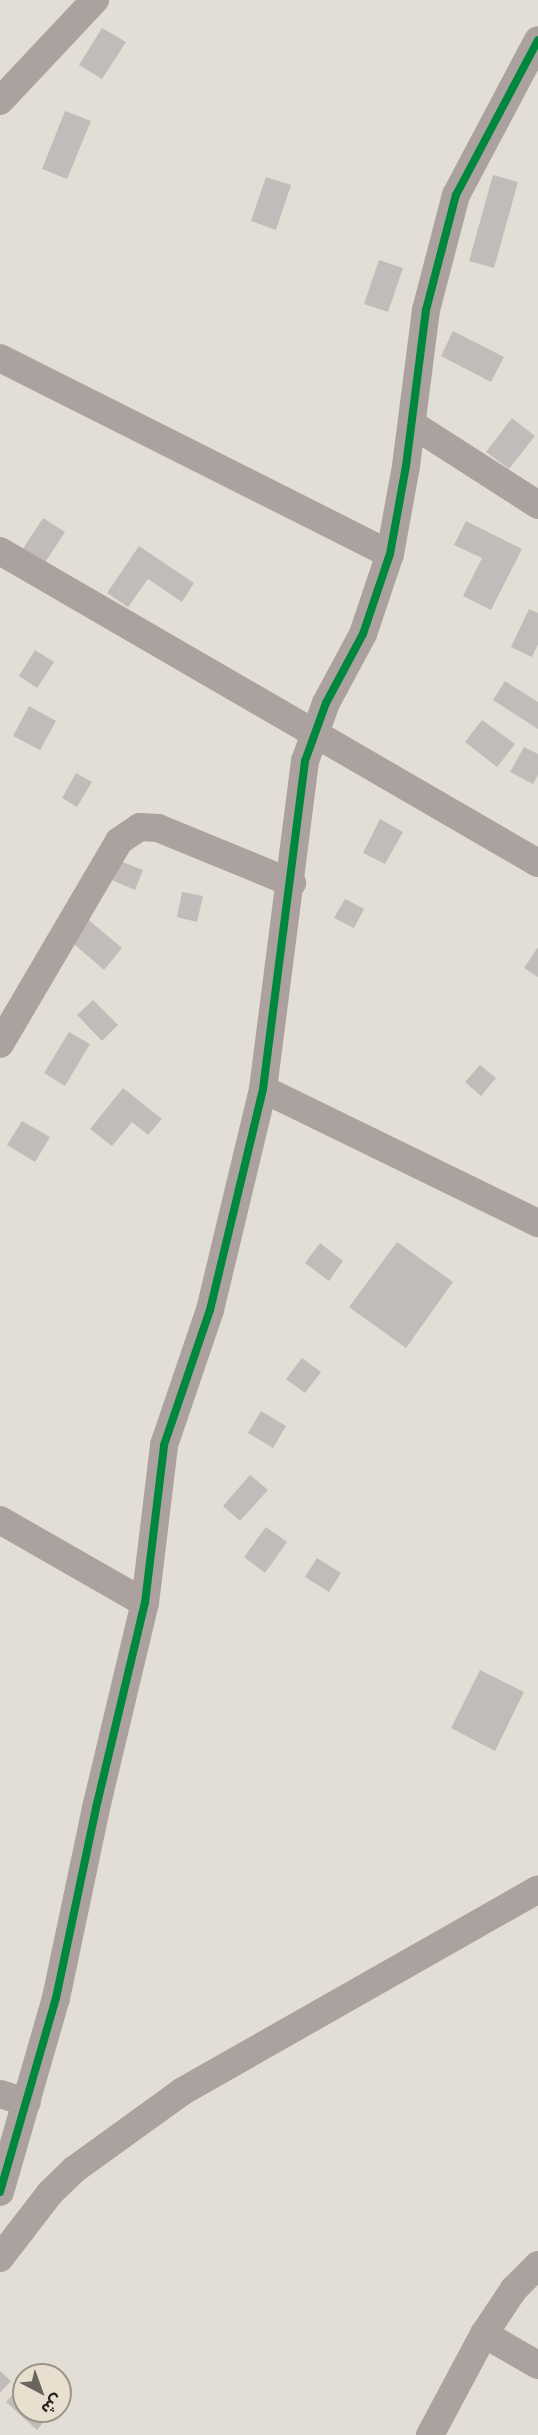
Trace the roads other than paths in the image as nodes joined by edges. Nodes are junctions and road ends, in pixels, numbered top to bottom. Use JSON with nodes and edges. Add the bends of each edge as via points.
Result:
{"nodes":[{"id":1,"x":95,"y":0,"type":"edge"},
{"id":2,"x":538,"y":40,"type":"edge"},
{"id":3,"x":0,"y":100,"type":"edge"},
{"id":4,"x":0,"y":358,"type":"edge"},
{"id":5,"x":412,"y":424,"type":"junction"},
{"id":6,"x":538,"y":505,"type":"edge"},
{"id":7,"x":0,"y":551,"type":"edge"},
{"id":8,"x":390,"y":554,"type":"junction"},
{"id":9,"x":315,"y":732,"type":"junction"},
{"id":10,"x":538,"y":863,"type":"edge"},
{"id":11,"x":292,"y":883,"type":"junction"},
{"id":12,"x":0,"y":1044,"type":"edge"},
{"id":13,"x":264,"y":1089,"type":"junction"},
{"id":14,"x":538,"y":1223,"type":"edge"},
{"id":15,"x":0,"y":1520,"type":"edge"},
{"id":16,"x":144,"y":1603,"type":"junction"},
{"id":17,"x":538,"y":1889,"type":"edge"},
{"id":18,"x":0,"y":2094,"type":"edge"},
{"id":19,"x":27,"y":2102,"type":"junction"},
{"id":20,"x":0,"y":2192,"type":"edge"},
{"id":21,"x":0,"y":2258,"type":"edge"},
{"id":22,"x":538,"y":2265,"type":"edge"},
{"id":23,"x":484,"y":2334,"type":"junction"},
{"id":24,"x":538,"y":2365,"type":"edge"},
{"id":25,"x":430,"y":2435,"type":"edge"}],
"edges":[{"from":1,"to":3,"type":"street"},
{"from":2,"to":5,"type":"street","via":[[456,195],[426,310]]},
{"from":4,"to":8,"type":"street"},
{"from":5,"to":6,"type":"street"},
{"from":5,"to":8,"type":"street"},
{"from":7,"to":9,"type":"street"},
{"from":8,"to":9,"type":"street","via":[[363,634]]},
{"from":9,"to":10,"type":"street"},
{"from":9,"to":11,"type":"street","via":[[305,761]]},
{"from":11,"to":12,"type":"street","via":[[158,828],[140,827],[119,841]]},
{"from":11,"to":13,"type":"street"},
{"from":13,"to":14,"type":"street"},
{"from":13,"to":16,"type":"street","via":[[210,1310],[164,1445]]},
{"from":15,"to":16,"type":"street"},
{"from":16,"to":19,"type":"street","via":[[56,1998]]},
{"from":17,"to":21,"type":"street","via":[[183,2091],[75,2169],[50,2193]]},
{"from":18,"to":19,"type":"street"},
{"from":19,"to":20,"type":"street"},
{"from":22,"to":23,"type":"street","via":[[514,2289]]},
{"from":23,"to":24,"type":"street"},
{"from":23,"to":25,"type":"street"}]}
